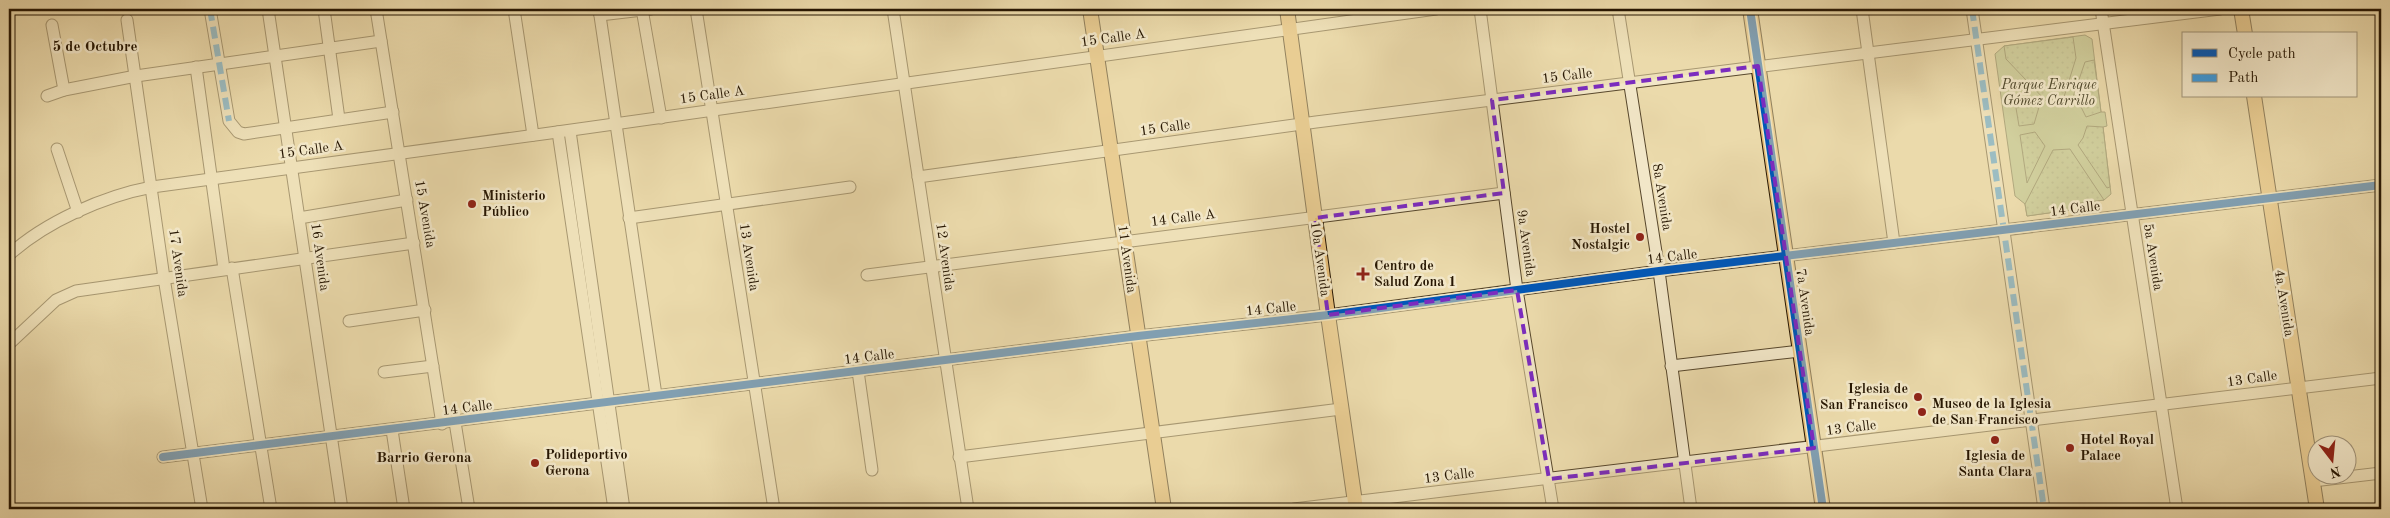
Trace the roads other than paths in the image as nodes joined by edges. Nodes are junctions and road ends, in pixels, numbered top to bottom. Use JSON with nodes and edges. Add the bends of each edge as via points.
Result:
{"nodes":[{"id":1,"x":210,"y":9,"type":"edge"},
{"id":2,"x":268,"y":9,"type":"edge"},
{"id":3,"x":324,"y":9,"type":"edge"},
{"id":4,"x":376,"y":9,"type":"edge"},
{"id":5,"x":514,"y":9,"type":"edge"},
{"id":6,"x":645,"y":9,"type":"edge"},
{"id":7,"x":696,"y":9,"type":"edge"},
{"id":8,"x":892,"y":9,"type":"edge"},
{"id":9,"x":1090,"y":9,"type":"edge"},
{"id":10,"x":1287,"y":9,"type":"edge"},
{"id":11,"x":1436,"y":9,"type":"edge"},
{"id":12,"x":1480,"y":9,"type":"edge"},
{"id":13,"x":1618,"y":9,"type":"edge"},
{"id":14,"x":1750,"y":9,"type":"edge"},
{"id":15,"x":1862,"y":9,"type":"edge"},
{"id":16,"x":1972,"y":9,"type":"edge"},
{"id":17,"x":2101,"y":9,"type":"edge"},
{"id":18,"x":2220,"y":9,"type":"edge"},
{"id":19,"x":2241,"y":9,"type":"edge"},
{"id":20,"x":599,"y":12,"type":"edge"},
{"id":21,"x":127,"y":20,"type":"dead end"},
{"id":22,"x":2104,"y":23,"type":"junction"},
{"id":23,"x":52,"y":25,"type":"dead end"},
{"id":24,"x":1290,"y":28,"type":"junction"},
{"id":25,"x":2244,"y":32,"type":"edge"},
{"id":26,"x":1976,"y":39,"type":"junction"},
{"id":27,"x":381,"y":41,"type":"junction"},
{"id":28,"x":330,"y":49,"type":"junction"},
{"id":29,"x":1868,"y":52,"type":"junction"},
{"id":30,"x":1097,"y":56,"type":"junction"},
{"id":31,"x":276,"y":57,"type":"junction"},
{"id":32,"x":218,"y":64,"type":"junction"},
{"id":33,"x":1758,"y":66,"type":"junction"},
{"id":34,"x":196,"y":67,"type":"junction"},
{"id":35,"x":136,"y":76,"type":"junction"},
{"id":36,"x":1629,"y":83,"type":"junction"},
{"id":37,"x":904,"y":84,"type":"junction"},
{"id":38,"x":64,"y":90,"type":"junction"},
{"id":39,"x":47,"y":96,"type":"dead end"},
{"id":40,"x":2254,"y":98,"type":"edge"},
{"id":41,"x":1492,"y":100,"type":"junction"},
{"id":42,"x":711,"y":111,"type":"junction"},
{"id":43,"x":393,"y":112,"type":"junction"},
{"id":44,"x":660,"y":118,"type":"junction"},
{"id":45,"x":339,"y":119,"type":"junction"},
{"id":46,"x":615,"y":124,"type":"junction"},
{"id":47,"x":1302,"y":124,"type":"junction"},
{"id":48,"x":286,"y":128,"type":"junction"},
{"id":49,"x":564,"y":131,"type":"junction"},
{"id":50,"x":534,"y":135,"type":"junction"},
{"id":51,"x":57,"y":149,"type":"dead end"},
{"id":52,"x":1111,"y":151,"type":"junction"},
{"id":53,"x":400,"y":153,"type":"junction"},
{"id":54,"x":292,"y":168,"type":"junction"},
{"id":55,"x":918,"y":177,"type":"junction"},
{"id":56,"x":212,"y":178,"type":"junction"},
{"id":57,"x":2381,"y":185,"type":"edge"},
{"id":58,"x":152,"y":187,"type":"junction"},
{"id":59,"x":850,"y":187,"type":"dead end"},
{"id":60,"x":1504,"y":193,"type":"junction"},
{"id":61,"x":2268,"y":199,"type":"junction"},
{"id":62,"x":407,"y":200,"type":"junction"},
{"id":63,"x":726,"y":204,"type":"junction"},
{"id":64,"x":78,"y":212,"type":"junction"},
{"id":65,"x":2132,"y":215,"type":"junction"},
{"id":66,"x":299,"y":218,"type":"junction"},
{"id":67,"x":629,"y":218,"type":"junction"},
{"id":68,"x":1315,"y":218,"type":"junction"},
{"id":69,"x":2004,"y":230,"type":"junction"},
{"id":70,"x":1124,"y":240,"type":"junction"},
{"id":71,"x":414,"y":243,"type":"junction"},
{"id":72,"x":1894,"y":243,"type":"junction"},
{"id":73,"x":9,"y":255,"type":"edge"},
{"id":74,"x":1786,"y":256,"type":"junction"},
{"id":75,"x":305,"y":257,"type":"junction"},
{"id":76,"x":931,"y":265,"type":"junction"},
{"id":77,"x":228,"y":269,"type":"junction"},
{"id":78,"x":1659,"y":271,"type":"junction"},
{"id":79,"x":866,"y":275,"type":"dead end"},
{"id":80,"x":164,"y":278,"type":"junction"},
{"id":81,"x":1517,"y":290,"type":"junction"},
{"id":82,"x":425,"y":310,"type":"junction"},
{"id":83,"x":1328,"y":315,"type":"junction"},
{"id":84,"x":349,"y":321,"type":"dead end"},
{"id":85,"x":1138,"y":336,"type":"junction"},
{"id":86,"x":9,"y":344,"type":"edge"},
{"id":87,"x":1800,"y":351,"type":"junction"},
{"id":88,"x":946,"y":360,"type":"junction"},
{"id":89,"x":433,"y":366,"type":"junction"},
{"id":90,"x":1672,"y":366,"type":"junction"},
{"id":91,"x":858,"y":371,"type":"junction"},
{"id":92,"x":384,"y":372,"type":"dead end"},
{"id":93,"x":2381,"y":378,"type":"edge"},
{"id":94,"x":754,"y":383,"type":"junction"},
{"id":95,"x":2297,"y":388,"type":"junction"},
{"id":96,"x":656,"y":395,"type":"junction"},
{"id":97,"x":604,"y":403,"type":"junction"},
{"id":98,"x":2162,"y":406,"type":"junction"},
{"id":99,"x":1341,"y":408,"type":"junction"},
{"id":100,"x":455,"y":422,"type":"junction"},
{"id":101,"x":2031,"y":422,"type":"junction"},
{"id":102,"x":442,"y":424,"type":"junction"},
{"id":103,"x":392,"y":430,"type":"junction"},
{"id":104,"x":1152,"y":431,"type":"junction"},
{"id":105,"x":331,"y":437,"type":"junction"},
{"id":106,"x":261,"y":446,"type":"junction"},
{"id":107,"x":1814,"y":448,"type":"junction"},
{"id":108,"x":2308,"y":452,"type":"edge"},
{"id":109,"x":193,"y":454,"type":"junction"},
{"id":110,"x":163,"y":457,"type":"dead end"},
{"id":111,"x":959,"y":457,"type":"junction"},
{"id":112,"x":1685,"y":463,"type":"junction"},
{"id":113,"x":872,"y":470,"type":"dead end"},
{"id":114,"x":2381,"y":473,"type":"edge"},
{"id":115,"x":2358,"y":476,"type":"edge"},
{"id":116,"x":1549,"y":479,"type":"junction"},
{"id":117,"x":2314,"y":486,"type":"edge"},
{"id":118,"x":1356,"y":506,"type":"edge"},
{"id":119,"x":202,"y":509,"type":"edge"},
{"id":120,"x":271,"y":509,"type":"edge"},
{"id":121,"x":342,"y":509,"type":"edge"},
{"id":122,"x":404,"y":509,"type":"edge"},
{"id":123,"x":469,"y":509,"type":"edge"},
{"id":124,"x":614,"y":509,"type":"edge"},
{"id":125,"x":624,"y":509,"type":"edge"},
{"id":126,"x":774,"y":509,"type":"edge"},
{"id":127,"x":968,"y":509,"type":"edge"},
{"id":128,"x":1164,"y":509,"type":"edge"},
{"id":129,"x":1294,"y":509,"type":"edge"},
{"id":130,"x":1553,"y":509,"type":"edge"},
{"id":131,"x":1691,"y":509,"type":"edge"},
{"id":132,"x":1823,"y":509,"type":"edge"},
{"id":133,"x":2044,"y":509,"type":"edge"},
{"id":134,"x":2177,"y":509,"type":"edge"},
{"id":135,"x":2317,"y":509,"type":"edge"}],
"edges":[{"from":1,"to":32,"type":"street"},
{"from":2,"to":31,"type":"street","name":"16 Avenida"},
{"from":3,"to":28,"type":"street"},
{"from":4,"to":27,"type":"street","name":"15 Avenida"},
{"from":5,"to":50,"type":"street"},
{"from":6,"to":20,"type":"street"},
{"from":6,"to":44,"type":"street"},
{"from":7,"to":42,"type":"street","name":"13 Avenida"},
{"from":8,"to":37,"type":"street","name":"12 Avenida"},
{"from":9,"to":30,"type":"main road","name":"11 Avenida"},
{"from":10,"to":24,"type":"main road","name":"10a Avenida"},
{"from":11,"to":24,"type":"street","name":"15 Calle A"},
{"from":12,"to":41,"type":"street","name":"9a Avenida"},
{"from":13,"to":36,"type":"street","name":"8a Avenida"},
{"from":14,"to":33,"type":"main road","name":"7a Avenida"},
{"from":15,"to":29,"type":"street"},
{"from":16,"to":26,"type":"street"},
{"from":17,"to":22,"type":"street","name":"5a Avenida"},
{"from":18,"to":22,"type":"street","name":"15 Calle"},
{"from":19,"to":25,"type":"main road"},
{"from":20,"to":46,"type":"street"},
{"from":21,"to":35,"type":"street","name":"17 Avenida"},
{"from":22,"to":26,"type":"street","name":"15 Calle"},
{"from":22,"to":65,"type":"street","name":"5a Avenida"},
{"from":23,"to":38,"type":"street"},
{"from":24,"to":30,"type":"street","name":"15 Calle A"},
{"from":24,"to":47,"type":"main road","name":"10a Avenida"},
{"from":26,"to":29,"type":"street","name":"15 Calle"},
{"from":26,"to":69,"type":"street"},
{"from":27,"to":28,"type":"street"},
{"from":27,"to":43,"type":"street","name":"15 Avenida"},
{"from":28,"to":31,"type":"street"},
{"from":28,"to":45,"type":"street"},
{"from":29,"to":33,"type":"street","name":"15 Calle"},
{"from":29,"to":72,"type":"street"},
{"from":30,"to":37,"type":"street","name":"15 Calle A"},
{"from":30,"to":52,"type":"main road","name":"11 Avenida"},
{"from":31,"to":32,"type":"street"},
{"from":31,"to":48,"type":"street","name":"16 Avenida"},
{"from":32,"to":34,"type":"street"},
{"from":32,"to":48,"type":"street","via":[[229,121],[238,132]]},
{"from":33,"to":36,"type":"street","name":"15 Calle"},
{"from":33,"to":74,"type":"main road","name":"7a Avenida"},
{"from":34,"to":35,"type":"street"},
{"from":34,"to":56,"type":"street"},
{"from":35,"to":38,"type":"street"},
{"from":35,"to":58,"type":"street","name":"17 Avenida"},
{"from":36,"to":41,"type":"street","name":"15 Calle"},
{"from":36,"to":78,"type":"street","name":"8a Avenida"},
{"from":37,"to":42,"type":"street","name":"15 Calle A"},
{"from":37,"to":55,"type":"street","name":"12 Avenida"},
{"from":38,"to":39,"type":"street"},
{"from":40,"to":61,"type":"main road","name":"4a Avenida"},
{"from":41,"to":47,"type":"street","name":"15 Calle"},
{"from":41,"to":60,"type":"street","name":"9a Avenida"},
{"from":42,"to":44,"type":"street","name":"15 Calle A"},
{"from":42,"to":63,"type":"street","name":"13 Avenida"},
{"from":43,"to":45,"type":"street"},
{"from":43,"to":53,"type":"street","name":"15 Avenida"},
{"from":44,"to":46,"type":"street","name":"15 Calle A"},
{"from":45,"to":48,"type":"street"},
{"from":46,"to":49,"type":"street","name":"15 Calle A"},
{"from":46,"to":67,"type":"street"},
{"from":47,"to":52,"type":"street","name":"15 Calle"},
{"from":47,"to":68,"type":"main road","name":"10a Avenida"},
{"from":48,"to":54,"type":"street","name":"16 Avenida"},
{"from":49,"to":50,"type":"street","name":"15 Calle A"},
{"from":49,"to":97,"type":"street"},
{"from":50,"to":53,"type":"street","name":"15 Calle A"},
{"from":51,"to":64,"type":"street"},
{"from":52,"to":55,"type":"street","name":"15 Calle"},
{"from":52,"to":70,"type":"main road","name":"11 Avenida"},
{"from":53,"to":54,"type":"street","name":"15 Calle A"},
{"from":53,"to":62,"type":"street","name":"15 Avenida"},
{"from":54,"to":56,"type":"street","name":"15 Calle A"},
{"from":54,"to":66,"type":"street","name":"16 Avenida"},
{"from":55,"to":76,"type":"street","name":"12 Avenida"},
{"from":56,"to":58,"type":"street","name":"15 Calle A"},
{"from":56,"to":77,"type":"street"},
{"from":57,"to":61,"type":"street","name":"14 Calle"},
{"from":58,"to":64,"type":"street","name":"15 Calle A","via":[[129,191]]},
{"from":58,"to":80,"type":"street","name":"17 Avenida"},
{"from":59,"to":63,"type":"street"},
{"from":60,"to":68,"type":"street","name":"14 Calle A"},
{"from":60,"to":81,"type":"street","name":"9a Avenida"},
{"from":61,"to":65,"type":"street","name":"14 Calle"},
{"from":61,"to":95,"type":"main road","name":"4a Avenida"},
{"from":62,"to":66,"type":"street"},
{"from":62,"to":71,"type":"street","name":"15 Avenida"},
{"from":63,"to":67,"type":"street"},
{"from":63,"to":94,"type":"street","name":"13 Avenida"},
{"from":64,"to":73,"type":"street","name":"15 Calle A","via":[[35,233]]},
{"from":65,"to":69,"type":"street","name":"14 Calle"},
{"from":65,"to":98,"type":"street","name":"5a Avenida"},
{"from":66,"to":75,"type":"street","name":"16 Avenida"},
{"from":67,"to":96,"type":"street"},
{"from":68,"to":70,"type":"street","name":"14 Calle A"},
{"from":68,"to":83,"type":"main road","name":"10a Avenida"},
{"from":69,"to":72,"type":"street","name":"14 Calle"},
{"from":69,"to":101,"type":"street"},
{"from":70,"to":76,"type":"street","name":"14 Calle A"},
{"from":70,"to":85,"type":"main road","name":"11 Avenida"},
{"from":71,"to":75,"type":"street"},
{"from":71,"to":82,"type":"street","name":"15 Avenida"},
{"from":72,"to":74,"type":"street","name":"14 Calle"},
{"from":74,"to":78,"type":"street","name":"14 Calle"},
{"from":74,"to":87,"type":"main road","name":"7a Avenida"},
{"from":75,"to":77,"type":"street"},
{"from":75,"to":105,"type":"street","name":"16 Avenida"},
{"from":76,"to":79,"type":"street","name":"14 Calle A"},
{"from":76,"to":88,"type":"street","name":"12 Avenida"},
{"from":77,"to":80,"type":"street"},
{"from":77,"to":106,"type":"street"},
{"from":78,"to":81,"type":"street","name":"14 Calle"},
{"from":78,"to":90,"type":"street","name":"8a Avenida"},
{"from":80,"to":86,"type":"street","via":[[65,295]]},
{"from":80,"to":109,"type":"street","name":"17 Avenida"},
{"from":81,"to":83,"type":"street","name":"14 Calle"},
{"from":81,"to":116,"type":"street","name":"9a Avenida"},
{"from":82,"to":84,"type":"street"},
{"from":82,"to":89,"type":"street","name":"15 Avenida"},
{"from":83,"to":85,"type":"street","name":"14 Calle"},
{"from":83,"to":99,"type":"main road","name":"10a Avenida"},
{"from":85,"to":88,"type":"street","name":"14 Calle"},
{"from":85,"to":104,"type":"main road","name":"11 Avenida"},
{"from":87,"to":90,"type":"street"},
{"from":87,"to":107,"type":"main road","name":"7a Avenida"},
{"from":88,"to":91,"type":"street","name":"14 Calle"},
{"from":88,"to":111,"type":"street","name":"12 Avenida"},
{"from":89,"to":92,"type":"street"},
{"from":89,"to":102,"type":"street","name":"15 Avenida"},
{"from":90,"to":112,"type":"street","name":"8a Avenida"},
{"from":91,"to":94,"type":"street","name":"14 Calle"},
{"from":91,"to":113,"type":"street"},
{"from":93,"to":95,"type":"street","name":"13 Calle"},
{"from":94,"to":96,"type":"street","name":"14 Calle"},
{"from":94,"to":126,"type":"street","name":"13 Avenida"},
{"from":95,"to":98,"type":"street","name":"13 Calle"},
{"from":95,"to":108,"type":"main road","name":"4a Avenida"},
{"from":96,"to":97,"type":"street","name":"14 Calle"},
{"from":97,"to":100,"type":"street","name":"14 Calle"},
{"from":97,"to":124,"type":"street"},
{"from":97,"to":125,"type":"street"},
{"from":98,"to":101,"type":"street","name":"13 Calle"},
{"from":98,"to":134,"type":"street","name":"5a Avenida"},
{"from":99,"to":104,"type":"street"},
{"from":99,"to":118,"type":"main road","name":"10a Avenida"},
{"from":100,"to":102,"type":"street","name":"14 Calle"},
{"from":100,"to":123,"type":"street"},
{"from":101,"to":107,"type":"street","name":"13 Calle"},
{"from":101,"to":133,"type":"street"},
{"from":102,"to":103,"type":"street","name":"14 Calle"},
{"from":103,"to":105,"type":"street","name":"14 Calle"},
{"from":103,"to":122,"type":"street"},
{"from":104,"to":111,"type":"street"},
{"from":104,"to":128,"type":"main road","name":"11 Avenida"},
{"from":105,"to":106,"type":"street","name":"14 Calle"},
{"from":105,"to":121,"type":"street","name":"16 Avenida"},
{"from":106,"to":109,"type":"street","name":"14 Calle"},
{"from":106,"to":120,"type":"street"},
{"from":107,"to":112,"type":"street","name":"13 Calle"},
{"from":107,"to":132,"type":"main road","name":"7a Avenida"},
{"from":109,"to":110,"type":"street","name":"14 Calle"},
{"from":109,"to":119,"type":"street","name":"17 Avenida"},
{"from":111,"to":127,"type":"street","name":"12 Avenida"},
{"from":112,"to":116,"type":"street","name":"13 Calle"},
{"from":112,"to":131,"type":"street","name":"8a Avenida"},
{"from":114,"to":115,"type":"street"},
{"from":116,"to":118,"type":"street","name":"13 Calle"},
{"from":116,"to":130,"type":"street","name":"9a Avenida"},
{"from":117,"to":135,"type":"main road","name":"4a Avenida"},
{"from":118,"to":129,"type":"street","name":"13 Calle"}]}
